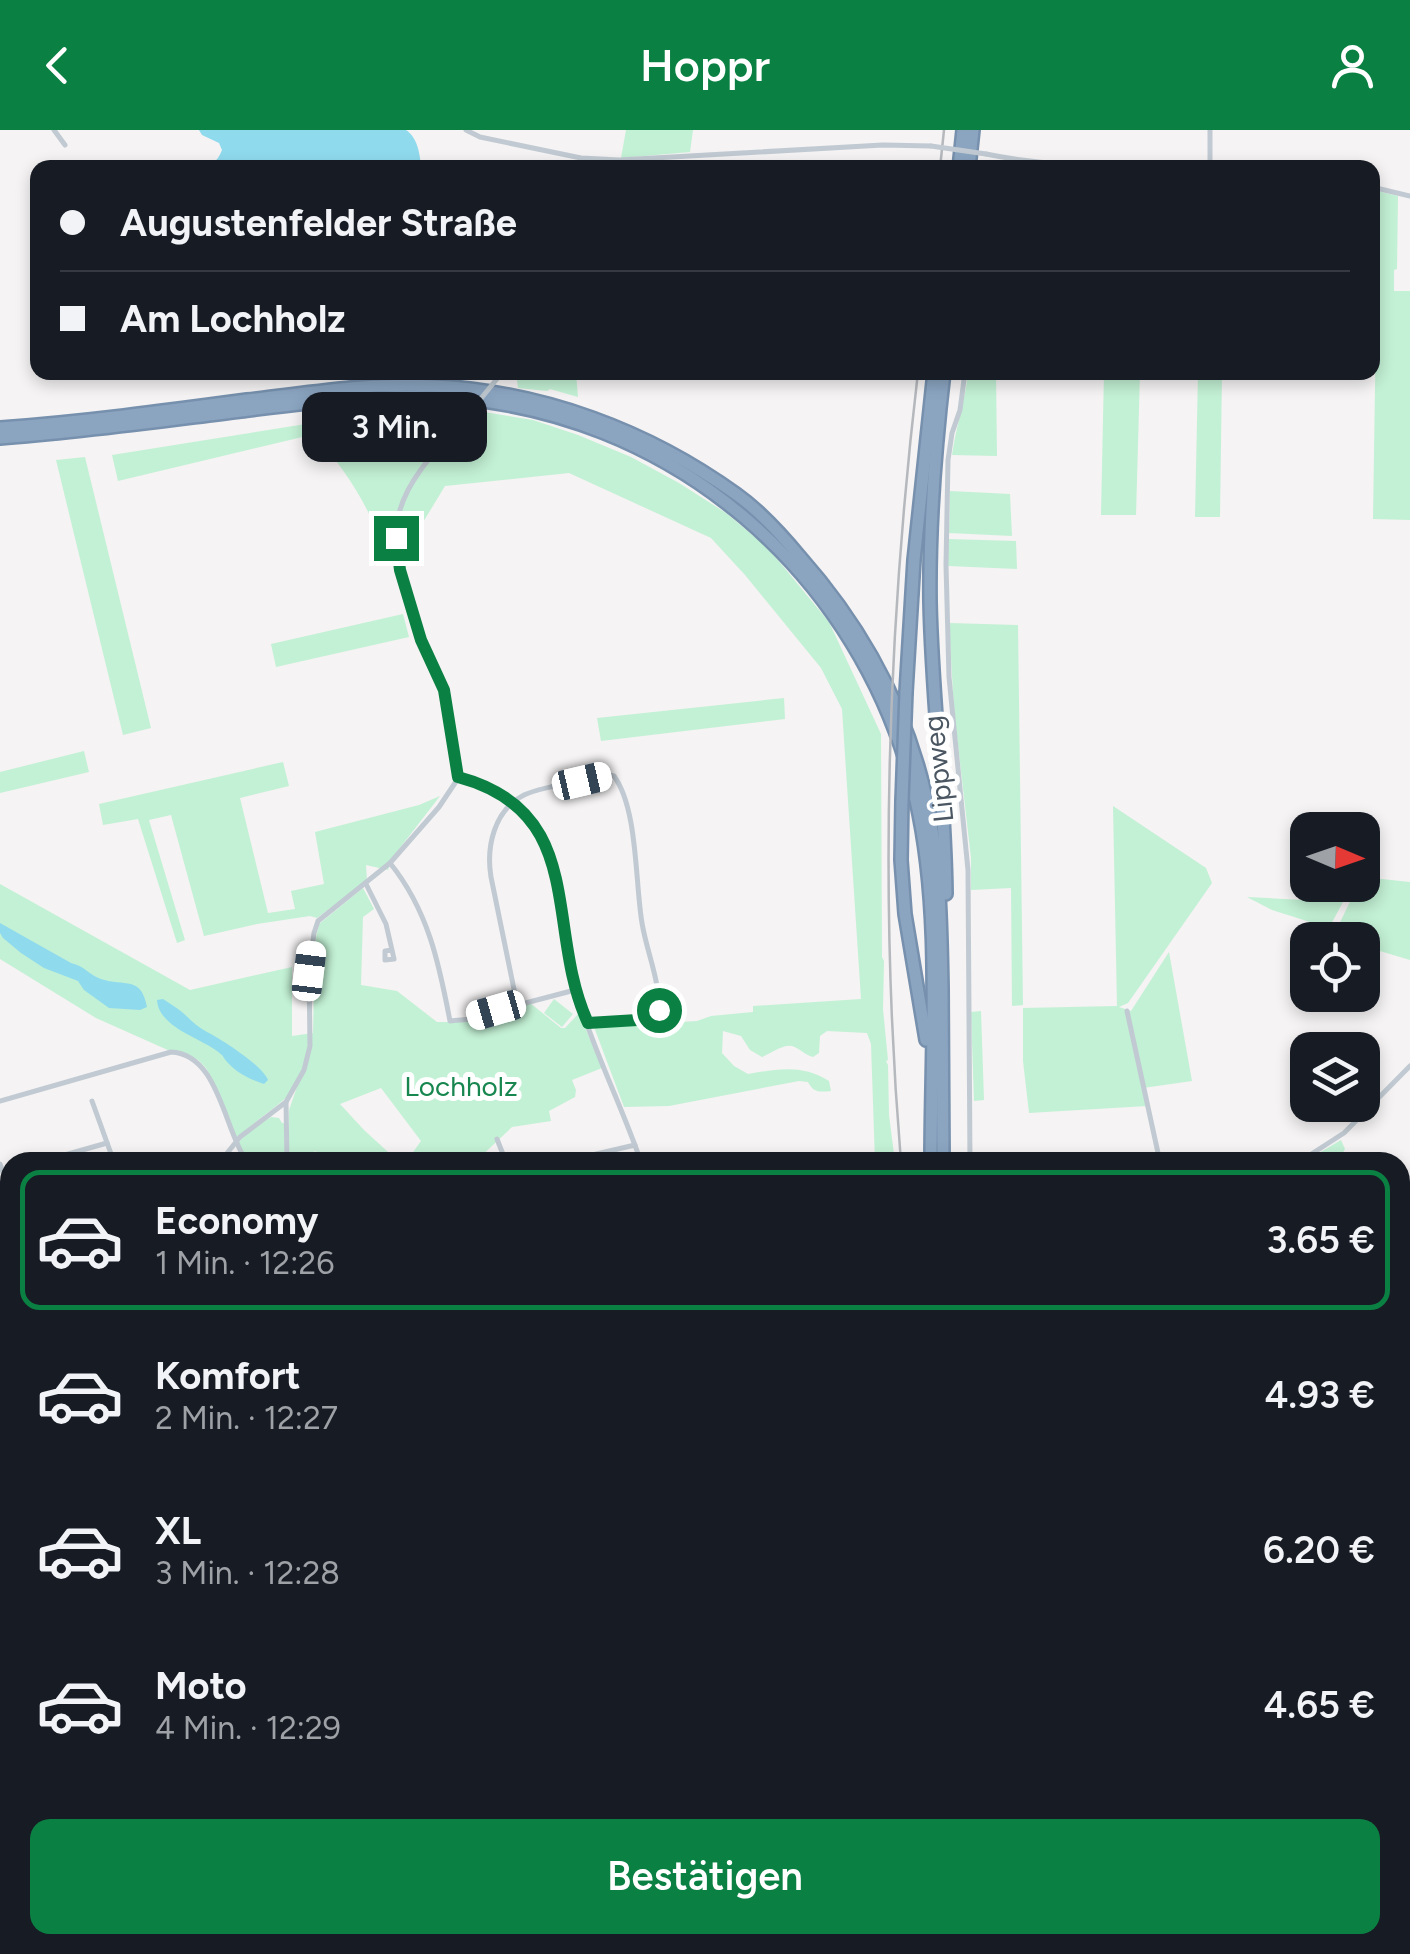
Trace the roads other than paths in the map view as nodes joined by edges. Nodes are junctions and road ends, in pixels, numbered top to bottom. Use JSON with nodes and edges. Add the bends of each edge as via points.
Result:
{"nodes":[{"id":1,"x":54,"y":130,"type":"edge"},
{"id":2,"x":466,"y":130,"type":"edge"},
{"id":3,"x":963,"y":130,"type":"edge"},
{"id":4,"x":973,"y":130,"type":"edge"},
{"id":5,"x":1210,"y":130,"type":"edge"},
{"id":6,"x":66,"y":146,"type":"dead end"},
{"id":7,"x":592,"y":159,"type":"joint"},
{"id":8,"x":619,"y":160,"type":"edge"},
{"id":9,"x":619,"y":160,"type":"edge"},
{"id":10,"x":959,"y":160,"type":"edge"},
{"id":11,"x":969,"y":160,"type":"edge"},
{"id":12,"x":1017,"y":160,"type":"edge"},
{"id":13,"x":1210,"y":160,"type":"edge"},
{"id":14,"x":1380,"y":189,"type":"edge"},
{"id":15,"x":1410,"y":196,"type":"edge"},
{"id":16,"x":497,"y":380,"type":"edge"},
{"id":17,"x":933,"y":380,"type":"edge"},
{"id":18,"x":943,"y":380,"type":"edge"},
{"id":19,"x":963,"y":380,"type":"edge"},
{"id":20,"x":0,"y":428,"type":"edge"},
{"id":21,"x":0,"y":438,"type":"edge"},
{"id":22,"x":458,"y":777,"type":"junction"},
{"id":23,"x":514,"y":802,"type":"junction"},
{"id":24,"x":390,"y":863,"type":"junction"},
{"id":25,"x":366,"y":884,"type":"junction"},
{"id":26,"x":941,"y":948,"type":"junction"},
{"id":27,"x":392,"y":950,"type":"dead end"},
{"id":28,"x":576,"y":990,"type":"junction"},
{"id":29,"x":517,"y":1004,"type":"junction"},
{"id":30,"x":1127,"y":1011,"type":"dead end"},
{"id":31,"x":588,"y":1023,"type":"junction"},
{"id":32,"x":1410,"y":1066,"type":"edge"},
{"id":33,"x":931,"y":1078,"type":"junction"},
{"id":34,"x":0,"y":1102,"type":"edge"},
{"id":35,"x":92,"y":1102,"type":"dead end"},
{"id":36,"x":286,"y":1102,"type":"junction"},
{"id":37,"x":497,"y":1139,"type":"dead end"},
{"id":38,"x":107,"y":1143,"type":"junction"},
{"id":39,"x":235,"y":1143,"type":"junction"},
{"id":40,"x":635,"y":1145,"type":"junction"},
{"id":41,"x":75,"y":1152,"type":"edge"},
{"id":42,"x":110,"y":1152,"type":"edge"},
{"id":43,"x":228,"y":1152,"type":"edge"},
{"id":44,"x":241,"y":1152,"type":"edge"},
{"id":45,"x":287,"y":1152,"type":"edge"},
{"id":46,"x":502,"y":1152,"type":"edge"},
{"id":47,"x":605,"y":1152,"type":"edge"},
{"id":48,"x":637,"y":1152,"type":"edge"},
{"id":49,"x":931,"y":1152,"type":"edge"},
{"id":50,"x":944,"y":1152,"type":"edge"},
{"id":51,"x":970,"y":1152,"type":"edge"},
{"id":52,"x":1158,"y":1152,"type":"edge"},
{"id":53,"x":1315,"y":1152,"type":"edge"}],
"edges":[{"from":1,"to":6,"type":"street"},
{"from":2,"to":7,"type":"street"},
{"from":3,"to":10,"type":"highway"},
{"from":4,"to":11,"type":"highway"},
{"from":5,"to":13,"type":"street"},
{"from":7,"to":8,"type":"street","bridge":true},
{"from":9,"to":12,"type":"street","bridge":true,"via":[[883,144]]},
{"from":14,"to":15,"type":"street"},
{"from":16,"to":22,"type":"street","bridge":true,"via":[[424,466],[400,508],[398,525],[400,570],[444,690]]},
{"from":17,"to":33,"type":"highway","bridge":true,"via":[[914,560],[901,860]]},
{"from":18,"to":26,"type":"highway","via":[[930,572],[944,824]]},
{"from":19,"to":51,"type":"street","name":"Lippweg","via":[[948,460],[946,565],[949,677],[968,870]]},
{"from":20,"to":26,"type":"highway","via":[[334,390],[431,386],[582,413],[687,463],[776,528],[870,652],[911,744],[926,800]]},
{"from":21,"to":33,"type":"highway","via":[[322,401],[435,396],[580,424],[684,472],[769,538],[805,578],[838,620],[886,706],[924,844]]},
{"from":22,"to":23,"type":"street"},
{"from":22,"to":24,"type":"street"},
{"from":23,"to":28,"type":"street","via":[[552,862]]},
{"from":23,"to":29,"type":"street","via":[[498,822],[488,862]]},
{"from":23,"to":31,"type":"street","via":[[609,775],[622,791],[658,1016]]},
{"from":24,"to":25,"type":"street"},
{"from":24,"to":29,"type":"street","via":[[428,926],[450,1021]]},
{"from":25,"to":27,"type":"street"},
{"from":25,"to":36,"type":"street","via":[[316,925],[308,982],[310,1046]]},
{"from":26,"to":50,"type":"highway"},
{"from":28,"to":29,"type":"street"},
{"from":28,"to":31,"type":"street"},
{"from":30,"to":52,"type":"street"},
{"from":31,"to":40,"type":"street"},
{"from":32,"to":53,"type":"street","via":[[1344,1133]]},
{"from":33,"to":49,"type":"highway"},
{"from":34,"to":39,"type":"street","via":[[170,1052],[183,1054],[209,1077]]},
{"from":35,"to":38,"type":"street"},
{"from":36,"to":39,"type":"street"},
{"from":36,"to":45,"type":"street"},
{"from":37,"to":46,"type":"street"},
{"from":38,"to":41,"type":"street"},
{"from":38,"to":42,"type":"street"},
{"from":39,"to":43,"type":"street"},
{"from":39,"to":44,"type":"street"},
{"from":40,"to":47,"type":"street"},
{"from":40,"to":48,"type":"street"}]}
